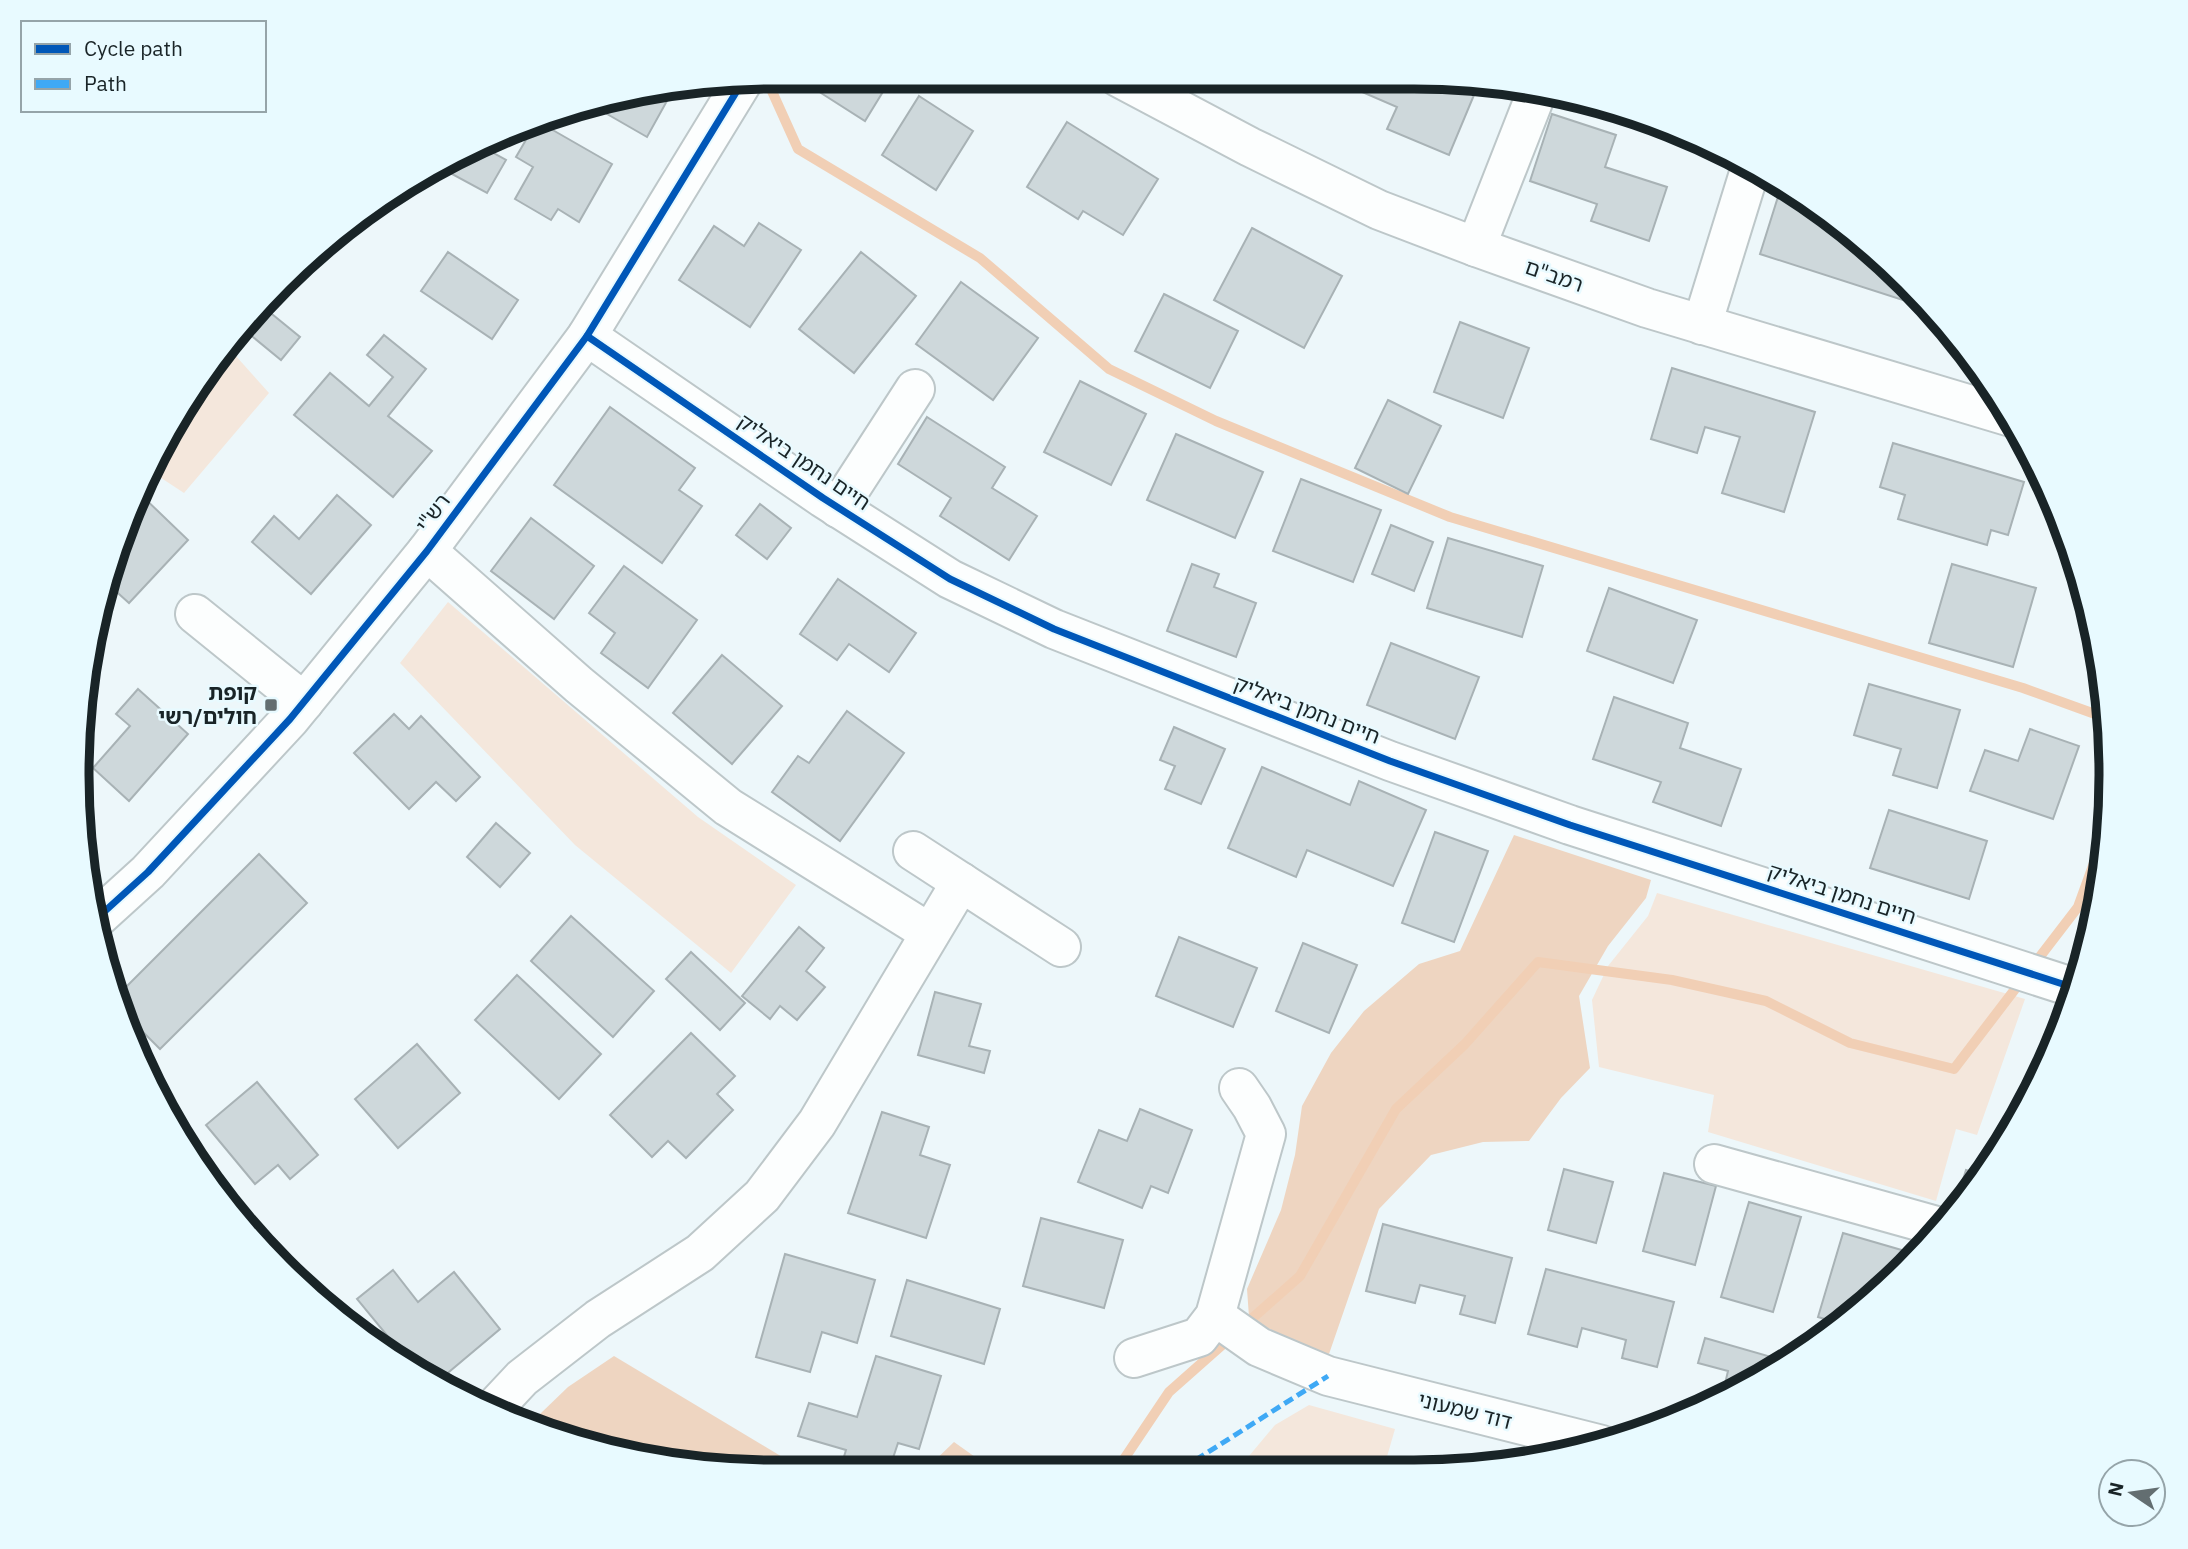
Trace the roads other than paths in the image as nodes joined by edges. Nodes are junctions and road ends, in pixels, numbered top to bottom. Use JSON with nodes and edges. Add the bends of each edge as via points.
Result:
{"nodes":[{"id":1,"x":1141,"y":89,"type":"edge"},
{"id":2,"x":737,"y":91,"type":"edge"},
{"id":3,"x":1534,"y":100,"type":"edge"},
{"id":4,"x":1748,"y":177,"type":"edge"},
{"id":5,"x":1476,"y":247,"type":"junction"},
{"id":6,"x":1702,"y":325,"type":"junction"},
{"id":7,"x":587,"y":336,"type":"junction"},
{"id":8,"x":915,"y":389,"type":"dead end"},
{"id":9,"x":1994,"y":412,"type":"edge"},
{"id":10,"x":838,"y":508,"type":"junction"},
{"id":11,"x":427,"y":551,"type":"junction"},
{"id":12,"x":195,"y":614,"type":"dead end"},
{"id":13,"x":304,"y":702,"type":"junction"},
{"id":14,"x":913,"y":852,"type":"dead end"},
{"id":15,"x":961,"y":882,"type":"junction"},
{"id":16,"x":103,"y":913,"type":"edge"},
{"id":17,"x":930,"y":933,"type":"junction"},
{"id":18,"x":1061,"y":947,"type":"dead end"},
{"id":19,"x":2065,"y":985,"type":"edge"},
{"id":20,"x":1239,"y":1088,"type":"dead end"},
{"id":21,"x":1714,"y":1164,"type":"dead end"},
{"id":22,"x":1930,"y":1224,"type":"edge"},
{"id":23,"x":1215,"y":1316,"type":"junction"},
{"id":24,"x":1134,"y":1358,"type":"dead end"},
{"id":25,"x":499,"y":1402,"type":"edge"},
{"id":26,"x":1579,"y":1439,"type":"edge"}],
"edges":[{"from":1,"to":5,"type":"street","name":"רמב\"ם","via":[[1379,210]]},
{"from":2,"to":7,"type":"street","name":"רש\"י"},
{"from":3,"to":5,"type":"street"},
{"from":4,"to":6,"type":"street"},
{"from":5,"to":6,"type":"street","name":"רמב\"ם"},
{"from":6,"to":9,"type":"street","name":"רמב\"ם"},
{"from":7,"to":10,"type":"street","name":"חיים נחמן ביאליק"},
{"from":7,"to":11,"type":"street","name":"רש\"י"},
{"from":8,"to":10,"type":"street"},
{"from":10,"to":19,"type":"street","name":"חיים נחמן ביאליק","via":[[950,579],[1054,629],[1365,751],[1570,825]]},
{"from":11,"to":13,"type":"street","name":"רש\"י"},
{"from":11,"to":17,"type":"street","via":[[579,685],[728,807]]},
{"from":12,"to":13,"type":"street"},
{"from":13,"to":16,"type":"street","name":"רש\"י","via":[[148,872]]},
{"from":14,"to":15,"type":"street"},
{"from":15,"to":17,"type":"street"},
{"from":15,"to":18,"type":"street"},
{"from":17,"to":25,"type":"street","via":[[817,1123],[762,1196],[700,1253],[598,1319],[522,1378]]},
{"from":20,"to":23,"type":"street","via":[[1266,1134]]},
{"from":21,"to":22,"type":"street"},
{"from":23,"to":24,"type":"street","via":[[1199,1337]]},
{"from":23,"to":26,"type":"street","name":"דוד שמעוני","via":[[1259,1347],[1328,1376]]}]}
